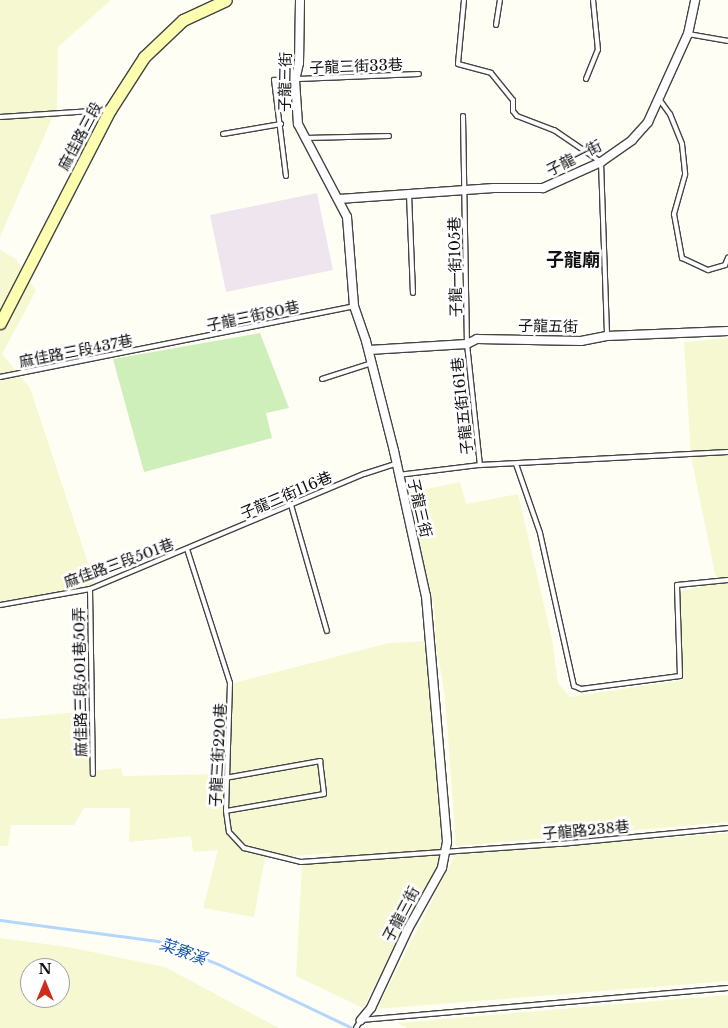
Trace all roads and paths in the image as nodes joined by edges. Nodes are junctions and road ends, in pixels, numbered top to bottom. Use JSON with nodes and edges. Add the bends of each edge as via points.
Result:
{"nodes":[{"id":1,"x":226,"y":0,"type":"edge"},
{"id":2,"x":300,"y":0,"type":"edge"},
{"id":3,"x":464,"y":0,"type":"edge"},
{"id":4,"x":500,"y":0,"type":"edge"},
{"id":5,"x":593,"y":0,"type":"edge"},
{"id":6,"x":695,"y":0,"type":"edge"},
{"id":7,"x":496,"y":25,"type":"dead end"},
{"id":8,"x":688,"y":34,"type":"junction"},
{"id":9,"x":728,"y":41,"type":"edge"},
{"id":10,"x":419,"y":74,"type":"dead end"},
{"id":11,"x":586,"y":79,"type":"dead end"},
{"id":12,"x":295,"y":80,"type":"junction"},
{"id":13,"x":659,"y":100,"type":"junction"},
{"id":14,"x":110,"y":110,"type":"junction"},
{"id":15,"x":462,"y":116,"type":"dead end"},
{"id":16,"x":0,"y":117,"type":"edge"},
{"id":17,"x":281,"y":124,"type":"junction"},
{"id":18,"x":223,"y":134,"type":"dead end"},
{"id":19,"x":389,"y":136,"type":"dead end"},
{"id":20,"x":304,"y":138,"type":"junction"},
{"id":21,"x":601,"y":162,"type":"junction"},
{"id":22,"x":286,"y":176,"type":"dead end"},
{"id":23,"x":466,"y":191,"type":"junction"},
{"id":24,"x":408,"y":194,"type":"junction"},
{"id":25,"x":339,"y":199,"type":"junction"},
{"id":26,"x":728,"y":258,"type":"edge"},
{"id":27,"x":413,"y":293,"type":"dead end"},
{"id":28,"x":354,"y":306,"type":"junction"},
{"id":29,"x":0,"y":323,"type":"edge"},
{"id":30,"x":728,"y":331,"type":"edge"},
{"id":31,"x":607,"y":336,"type":"junction"},
{"id":32,"x":468,"y":344,"type":"junction"},
{"id":33,"x":156,"y":347,"type":"joint"},
{"id":34,"x":369,"y":350,"type":"junction"},
{"id":35,"x":372,"y":363,"type":"junction"},
{"id":36,"x":0,"y":377,"type":"edge"},
{"id":37,"x":322,"y":379,"type":"dead end"},
{"id":38,"x":728,"y":452,"type":"edge"},
{"id":39,"x":395,"y":464,"type":"junction"},
{"id":40,"x":516,"y":464,"type":"junction"},
{"id":41,"x":480,"y":465,"type":"junction"},
{"id":42,"x":398,"y":475,"type":"junction"},
{"id":43,"x":291,"y":505,"type":"junction"},
{"id":44,"x":187,"y":550,"type":"junction"},
{"id":45,"x":728,"y":580,"type":"edge"},
{"id":46,"x":90,"y":589,"type":"junction"},
{"id":47,"x":0,"y":605,"type":"edge"},
{"id":48,"x":327,"y":631,"type":"dead end"},
{"id":49,"x":93,"y":774,"type":"dead end"},
{"id":50,"x":226,"y":778,"type":"junction"},
{"id":51,"x":226,"y":811,"type":"junction"},
{"id":52,"x":728,"y":828,"type":"edge"},
{"id":53,"x":446,"y":853,"type":"junction"},
{"id":54,"x":728,"y":988,"type":"edge"},
{"id":55,"x":361,"y":1020,"type":"junction"},
{"id":56,"x":356,"y":1028,"type":"edge"}],
"edges":[{"from":1,"to":14,"type":"main road","name":"麻佳路三段","via":[[192,14],[161,38],[144,57]]},
{"from":2,"to":12,"type":"street","name":"子龍三街","via":[[299,63]]},
{"from":3,"to":21,"type":"lane","via":[[458,64],[491,73],[514,100],[513,111],[518,116],[554,130]]},
{"from":4,"to":7,"type":"lane"},
{"from":5,"to":11,"type":"lane","via":[[598,50]]},
{"from":6,"to":8,"type":"street","name":"子龍一街"},
{"from":8,"to":9,"type":"lane"},
{"from":8,"to":13,"type":"street","name":"子龍一街"},
{"from":10,"to":12,"type":"lane","name":"子龍三街33巷"},
{"from":12,"to":17,"type":"lane","name":"子龍三街33巷","via":[[274,80]]},
{"from":12,"to":20,"type":"street","name":"子龍三街","via":[[298,124]]},
{"from":13,"to":21,"type":"street","name":"子龍一街","via":[[648,122],[632,140]]},
{"from":13,"to":26,"type":"lane","via":[[670,114],[682,144],[685,175],[674,214],[682,258],[708,270],[725,265]]},
{"from":14,"to":16,"type":"lane"},
{"from":14,"to":29,"type":"main road","name":"麻佳路三段"},
{"from":15,"to":23,"type":"lane","name":"子龍一街105巷"},
{"from":17,"to":18,"type":"lane"},
{"from":17,"to":22,"type":"lane"},
{"from":19,"to":20,"type":"lane"},
{"from":20,"to":25,"type":"street","name":"子龍三街"},
{"from":21,"to":23,"type":"street","name":"子龍一街","via":[[543,188]]},
{"from":21,"to":31,"type":"lane"},
{"from":23,"to":24,"type":"street","name":"子龍一街"},
{"from":23,"to":32,"type":"lane","name":"子龍一街105巷"},
{"from":24,"to":25,"type":"street","name":"子龍一街"},
{"from":24,"to":27,"type":"lane"},
{"from":25,"to":28,"type":"street","name":"子龍三街","via":[[350,231]]},
{"from":28,"to":33,"type":"lane","name":"子龍三街80巷"},
{"from":28,"to":34,"type":"street","name":"子龍三街"},
{"from":30,"to":31,"type":"street","name":"子龍五街"},
{"from":31,"to":32,"type":"street","name":"子龍五街","via":[[582,341],[477,338]]},
{"from":32,"to":34,"type":"street","name":"子龍五街"},
{"from":32,"to":41,"type":"lane","name":"子龍五街161巷"},
{"from":33,"to":36,"type":"lane","name":"麻佳路三段437巷"},
{"from":34,"to":35,"type":"street","name":"子龍三街"},
{"from":35,"to":37,"type":"lane"},
{"from":35,"to":39,"type":"street","name":"子龍三街"},
{"from":38,"to":40,"type":"lane"},
{"from":39,"to":42,"type":"street","name":"子龍三街"},
{"from":39,"to":43,"type":"lane","name":"子龍三街116巷"},
{"from":40,"to":41,"type":"lane"},
{"from":40,"to":45,"type":"lane","via":[[540,533],[574,686],[581,689],[680,676],[677,586]]},
{"from":41,"to":42,"type":"lane"},
{"from":42,"to":53,"type":"street","name":"子龍三街","via":[[430,613]]},
{"from":43,"to":44,"type":"lane","name":"子龍三街116巷"},
{"from":43,"to":48,"type":"lane"},
{"from":44,"to":46,"type":"lane","name":"麻佳路三段501巷"},
{"from":44,"to":50,"type":"lane","name":"子龍三街220巷","via":[[230,683],[232,698]]},
{"from":46,"to":47,"type":"lane","name":"麻佳路三段501巷"},
{"from":46,"to":49,"type":"lane","name":"麻佳路三段501巷50弄"},
{"from":50,"to":51,"type":"lane","name":"子龍三街220巷"},
{"from":50,"to":51,"type":"lane","via":[[320,761],[324,794]]},
{"from":51,"to":53,"type":"lane","name":"子龍三街220巷","via":[[228,832],[239,844],[284,860],[302,862]]},
{"from":52,"to":53,"type":"lane","name":"子龍路238巷"},
{"from":53,"to":55,"type":"street","name":"子龍三街","via":[[442,868],[408,928],[371,1008]]},
{"from":54,"to":55,"type":"lane"},
{"from":55,"to":56,"type":"lane"}]}
